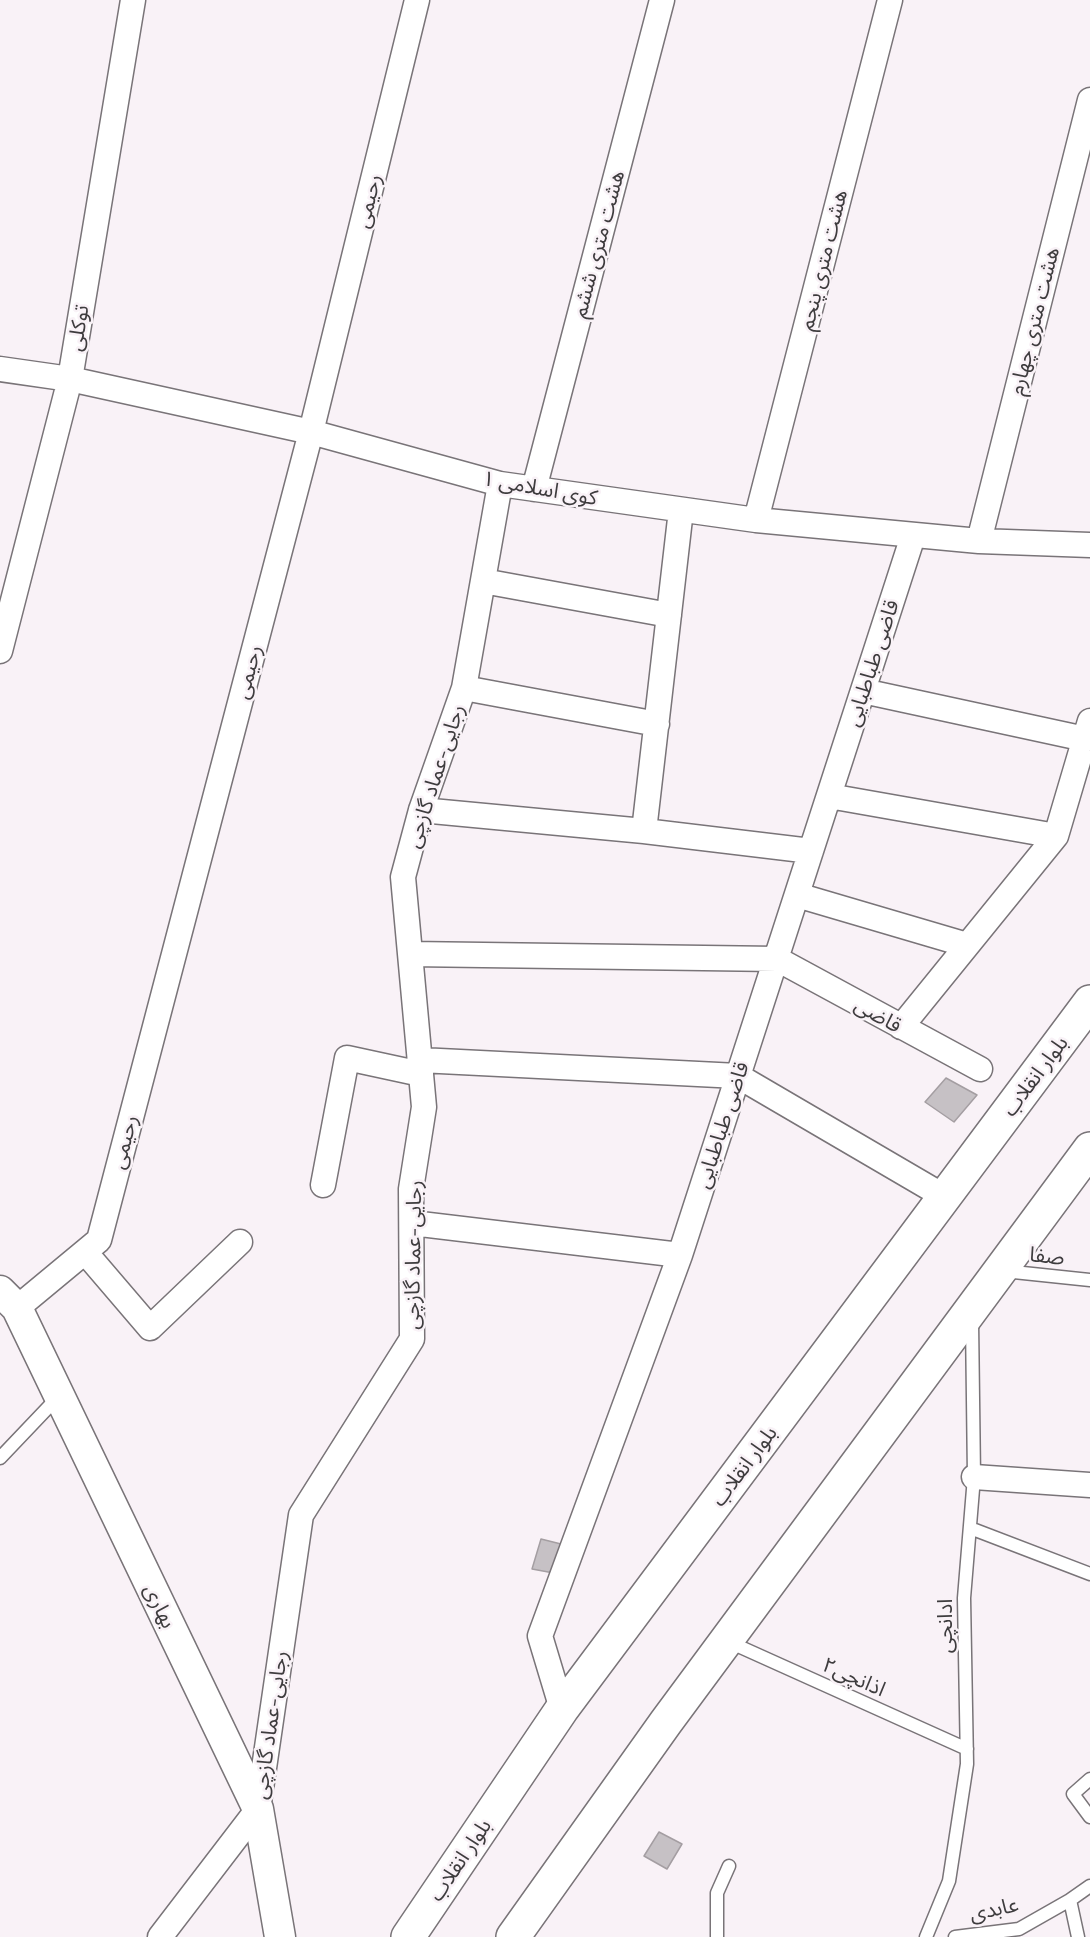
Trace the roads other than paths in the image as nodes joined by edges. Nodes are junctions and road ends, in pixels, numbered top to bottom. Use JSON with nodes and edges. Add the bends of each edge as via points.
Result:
{"nodes":[{"id":1,"x":133,"y":0,"type":"edge"},
{"id":2,"x":417,"y":0,"type":"edge"},
{"id":3,"x":662,"y":0,"type":"edge"},
{"id":4,"x":890,"y":0,"type":"edge"},
{"id":5,"x":1090,"y":100,"type":"edge"},
{"id":6,"x":0,"y":369,"type":"edge"},
{"id":7,"x":70,"y":379,"type":"junction"},
{"id":8,"x":311,"y":432,"type":"junction"},
{"id":9,"x":500,"y":484,"type":"junction"},
{"id":10,"x":534,"y":489,"type":"junction"},
{"id":11,"x":681,"y":510,"type":"junction"},
{"id":12,"x":756,"y":520,"type":"junction"},
{"id":13,"x":913,"y":536,"type":"junction"},
{"id":14,"x":979,"y":541,"type":"junction"},
{"id":15,"x":1090,"y":545,"type":"edge"},
{"id":16,"x":483,"y":580,"type":"junction"},
{"id":17,"x":669,"y":615,"type":"junction"},
{"id":18,"x":0,"y":651,"type":"edge"},
{"id":19,"x":464,"y":688,"type":"junction"},
{"id":20,"x":863,"y":691,"type":"junction"},
{"id":21,"x":657,"y":724,"type":"junction"},
{"id":22,"x":1087,"y":730,"type":"edge"},
{"id":23,"x":829,"y":796,"type":"junction"},
{"id":24,"x":421,"y":810,"type":"junction"},
{"id":25,"x":644,"y":831,"type":"junction"},
{"id":26,"x":1056,"y":836,"type":"junction"},
{"id":27,"x":811,"y":851,"type":"junction"},
{"id":28,"x":797,"y":895,"type":"junction"},
{"id":29,"x":967,"y":945,"type":"junction"},
{"id":30,"x":410,"y":954,"type":"junction"},
{"id":31,"x":777,"y":959,"type":"junction"},
{"id":32,"x":1090,"y":1002,"type":"edge"},
{"id":33,"x":901,"y":1027,"type":"junction"},
{"id":34,"x":421,"y":1067,"type":"junction"},
{"id":35,"x":980,"y":1069,"type":"dead end"},
{"id":36,"x":738,"y":1076,"type":"junction"},
{"id":37,"x":1090,"y":1149,"type":"edge"},
{"id":38,"x":323,"y":1185,"type":"dead end"},
{"id":39,"x":945,"y":1197,"type":"junction"},
{"id":40,"x":412,"y":1223,"type":"junction"},
{"id":41,"x":240,"y":1242,"type":"dead end"},
{"id":42,"x":85,"y":1252,"type":"junction"},
{"id":43,"x":680,"y":1255,"type":"junction"},
{"id":44,"x":1000,"y":1270,"type":"junction"},
{"id":45,"x":1090,"y":1280,"type":"edge"},
{"id":46,"x":8,"y":1299,"type":"edge"},
{"id":47,"x":972,"y":1310,"type":"junction"},
{"id":48,"x":59,"y":1395,"type":"junction"},
{"id":49,"x":0,"y":1458,"type":"edge"},
{"id":50,"x":974,"y":1477,"type":"junction"},
{"id":51,"x":1090,"y":1485,"type":"edge"},
{"id":52,"x":970,"y":1528,"type":"junction"},
{"id":53,"x":1090,"y":1574,"type":"edge"},
{"id":54,"x":726,"y":1641,"type":"junction"},
{"id":55,"x":562,"y":1709,"type":"junction"},
{"id":56,"x":967,"y":1749,"type":"junction"},
{"id":57,"x":1090,"y":1779,"type":"edge"},
{"id":58,"x":258,"y":1809,"type":"junction"},
{"id":59,"x":1090,"y":1817,"type":"edge"},
{"id":60,"x":729,"y":1866,"type":"dead end"},
{"id":61,"x":1090,"y":1886,"type":"edge"},
{"id":62,"x":1070,"y":1900,"type":"junction"},
{"id":63,"x":160,"y":1937,"type":"edge"},
{"id":64,"x":279,"y":1937,"type":"edge"},
{"id":65,"x":408,"y":1937,"type":"edge"},
{"id":66,"x":513,"y":1937,"type":"edge"},
{"id":67,"x":717,"y":1937,"type":"edge"},
{"id":68,"x":926,"y":1937,"type":"edge"},
{"id":69,"x":955,"y":1937,"type":"edge"},
{"id":70,"x":1078,"y":1937,"type":"edge"}],
"edges":[{"from":1,"to":7,"type":"street","name":"توکلی"},
{"from":2,"to":8,"type":"street","name":"رحیمی"},
{"from":3,"to":10,"type":"street","name":"هشت متری ششم"},
{"from":4,"to":12,"type":"street","name":"هشت متری پنجم"},
{"from":5,"to":14,"type":"street","name":"هشت متری چهارم"},
{"from":6,"to":7,"type":"street","name":"کوی اسلامی ۱"},
{"from":7,"to":8,"type":"street","name":"کوی اسلامی ۱"},
{"from":7,"to":18,"type":"street","name":"توکلی"},
{"from":8,"to":9,"type":"street","name":"کوی اسلامی ۱"},
{"from":8,"to":42,"type":"street","name":"رحیمی","via":[[99,1240]]},
{"from":9,"to":10,"type":"street","name":"کوی اسلامی ۱"},
{"from":9,"to":16,"type":"street","name":"رجایی-عماد گازچی"},
{"from":10,"to":11,"type":"street","name":"کوی اسلامی ۱"},
{"from":11,"to":12,"type":"street","name":"کوی اسلامی ۱"},
{"from":11,"to":17,"type":"street"},
{"from":12,"to":13,"type":"street","name":"کوی اسلامی ۱"},
{"from":13,"to":14,"type":"street","name":"کوی اسلامی ۱"},
{"from":13,"to":20,"type":"street","name":"قاضی طباطبایی"},
{"from":14,"to":15,"type":"street","name":"کوی اسلامی ۱"},
{"from":16,"to":17,"type":"street"},
{"from":16,"to":19,"type":"street","name":"رجایی-عماد گازچی"},
{"from":17,"to":21,"type":"street"},
{"from":19,"to":21,"type":"street"},
{"from":19,"to":24,"type":"street","name":"رجایی-عماد گازچی"},
{"from":20,"to":22,"type":"street"},
{"from":20,"to":23,"type":"street","name":"قاضی طباطبایی"},
{"from":21,"to":25,"type":"street"},
{"from":22,"to":26,"type":"street"},
{"from":23,"to":26,"type":"street"},
{"from":23,"to":27,"type":"street","name":"قاضی طباطبایی"},
{"from":24,"to":25,"type":"street"},
{"from":24,"to":30,"type":"street","name":"رجایی-عماد گازچی","via":[[404,877]]},
{"from":25,"to":27,"type":"street"},
{"from":26,"to":29,"type":"street"},
{"from":27,"to":28,"type":"street","name":"قاضی طباطبایی"},
{"from":28,"to":29,"type":"street"},
{"from":28,"to":31,"type":"street","name":"قاضی طباطبایی"},
{"from":29,"to":33,"type":"street"},
{"from":30,"to":31,"type":"street"},
{"from":30,"to":34,"type":"street","name":"رجایی-عماد گازچی"},
{"from":31,"to":33,"type":"street","name":"قاضی"},
{"from":31,"to":36,"type":"street","name":"قاضی طباطبایی"},
{"from":32,"to":39,"type":"main road","name":"بلوار انقلاب"},
{"from":33,"to":35,"type":"street","name":"قاضی"},
{"from":34,"to":36,"type":"street"},
{"from":34,"to":38,"type":"street","via":[[347,1058]]},
{"from":34,"to":40,"type":"street","name":"رجایی-عماد گازچی","via":[[424,1107],[411,1189]]},
{"from":36,"to":39,"type":"street"},
{"from":36,"to":43,"type":"street","name":"قاضی طباطبایی"},
{"from":37,"to":44,"type":"main road"},
{"from":39,"to":55,"type":"main road","name":"بلوار انقلاب"},
{"from":40,"to":43,"type":"street"},
{"from":40,"to":58,"type":"street","name":"رجایی-عماد گازچی","via":[[412,1339],[301,1515]]},
{"from":41,"to":42,"type":"street","via":[[150,1328]]},
{"from":42,"to":46,"type":"street","name":"رحیمی"},
{"from":43,"to":55,"type":"street","name":"قاضی طباطبایی","via":[[540,1636]]},
{"from":44,"to":45,"type":"lane","name":"صفا"},
{"from":44,"to":47,"type":"main road"},
{"from":46,"to":48,"type":"street","name":"بهاری"},
{"from":47,"to":50,"type":"lane","name":"ادانچی"},
{"from":47,"to":54,"type":"main road"},
{"from":48,"to":49,"type":"lane"},
{"from":48,"to":58,"type":"street","name":"بهاری"},
{"from":50,"to":51,"type":"street"},
{"from":50,"to":52,"type":"lane","name":"ادانچی"},
{"from":52,"to":53,"type":"lane"},
{"from":52,"to":56,"type":"lane","name":"ادانچی","via":[[964,1598]]},
{"from":54,"to":56,"type":"lane","name":"اذانچی۲"},
{"from":54,"to":66,"type":"main road"},
{"from":55,"to":65,"type":"main road","name":"بلوار انقلاب"},
{"from":56,"to":68,"type":"lane","name":"ادانچی","via":[[949,1881]]},
{"from":57,"to":59,"type":"lane","via":[[1073,1794]]},
{"from":58,"to":63,"type":"street","name":"رجایی-عماد گازچی"},
{"from":58,"to":64,"type":"street","name":"بهاری"},
{"from":60,"to":67,"type":"lane","via":[[717,1893]]},
{"from":61,"to":62,"type":"lane","name":"عابدی"},
{"from":62,"to":69,"type":"lane","name":"عابدی","via":[[1019,1929]]},
{"from":62,"to":70,"type":"lane"}]}
